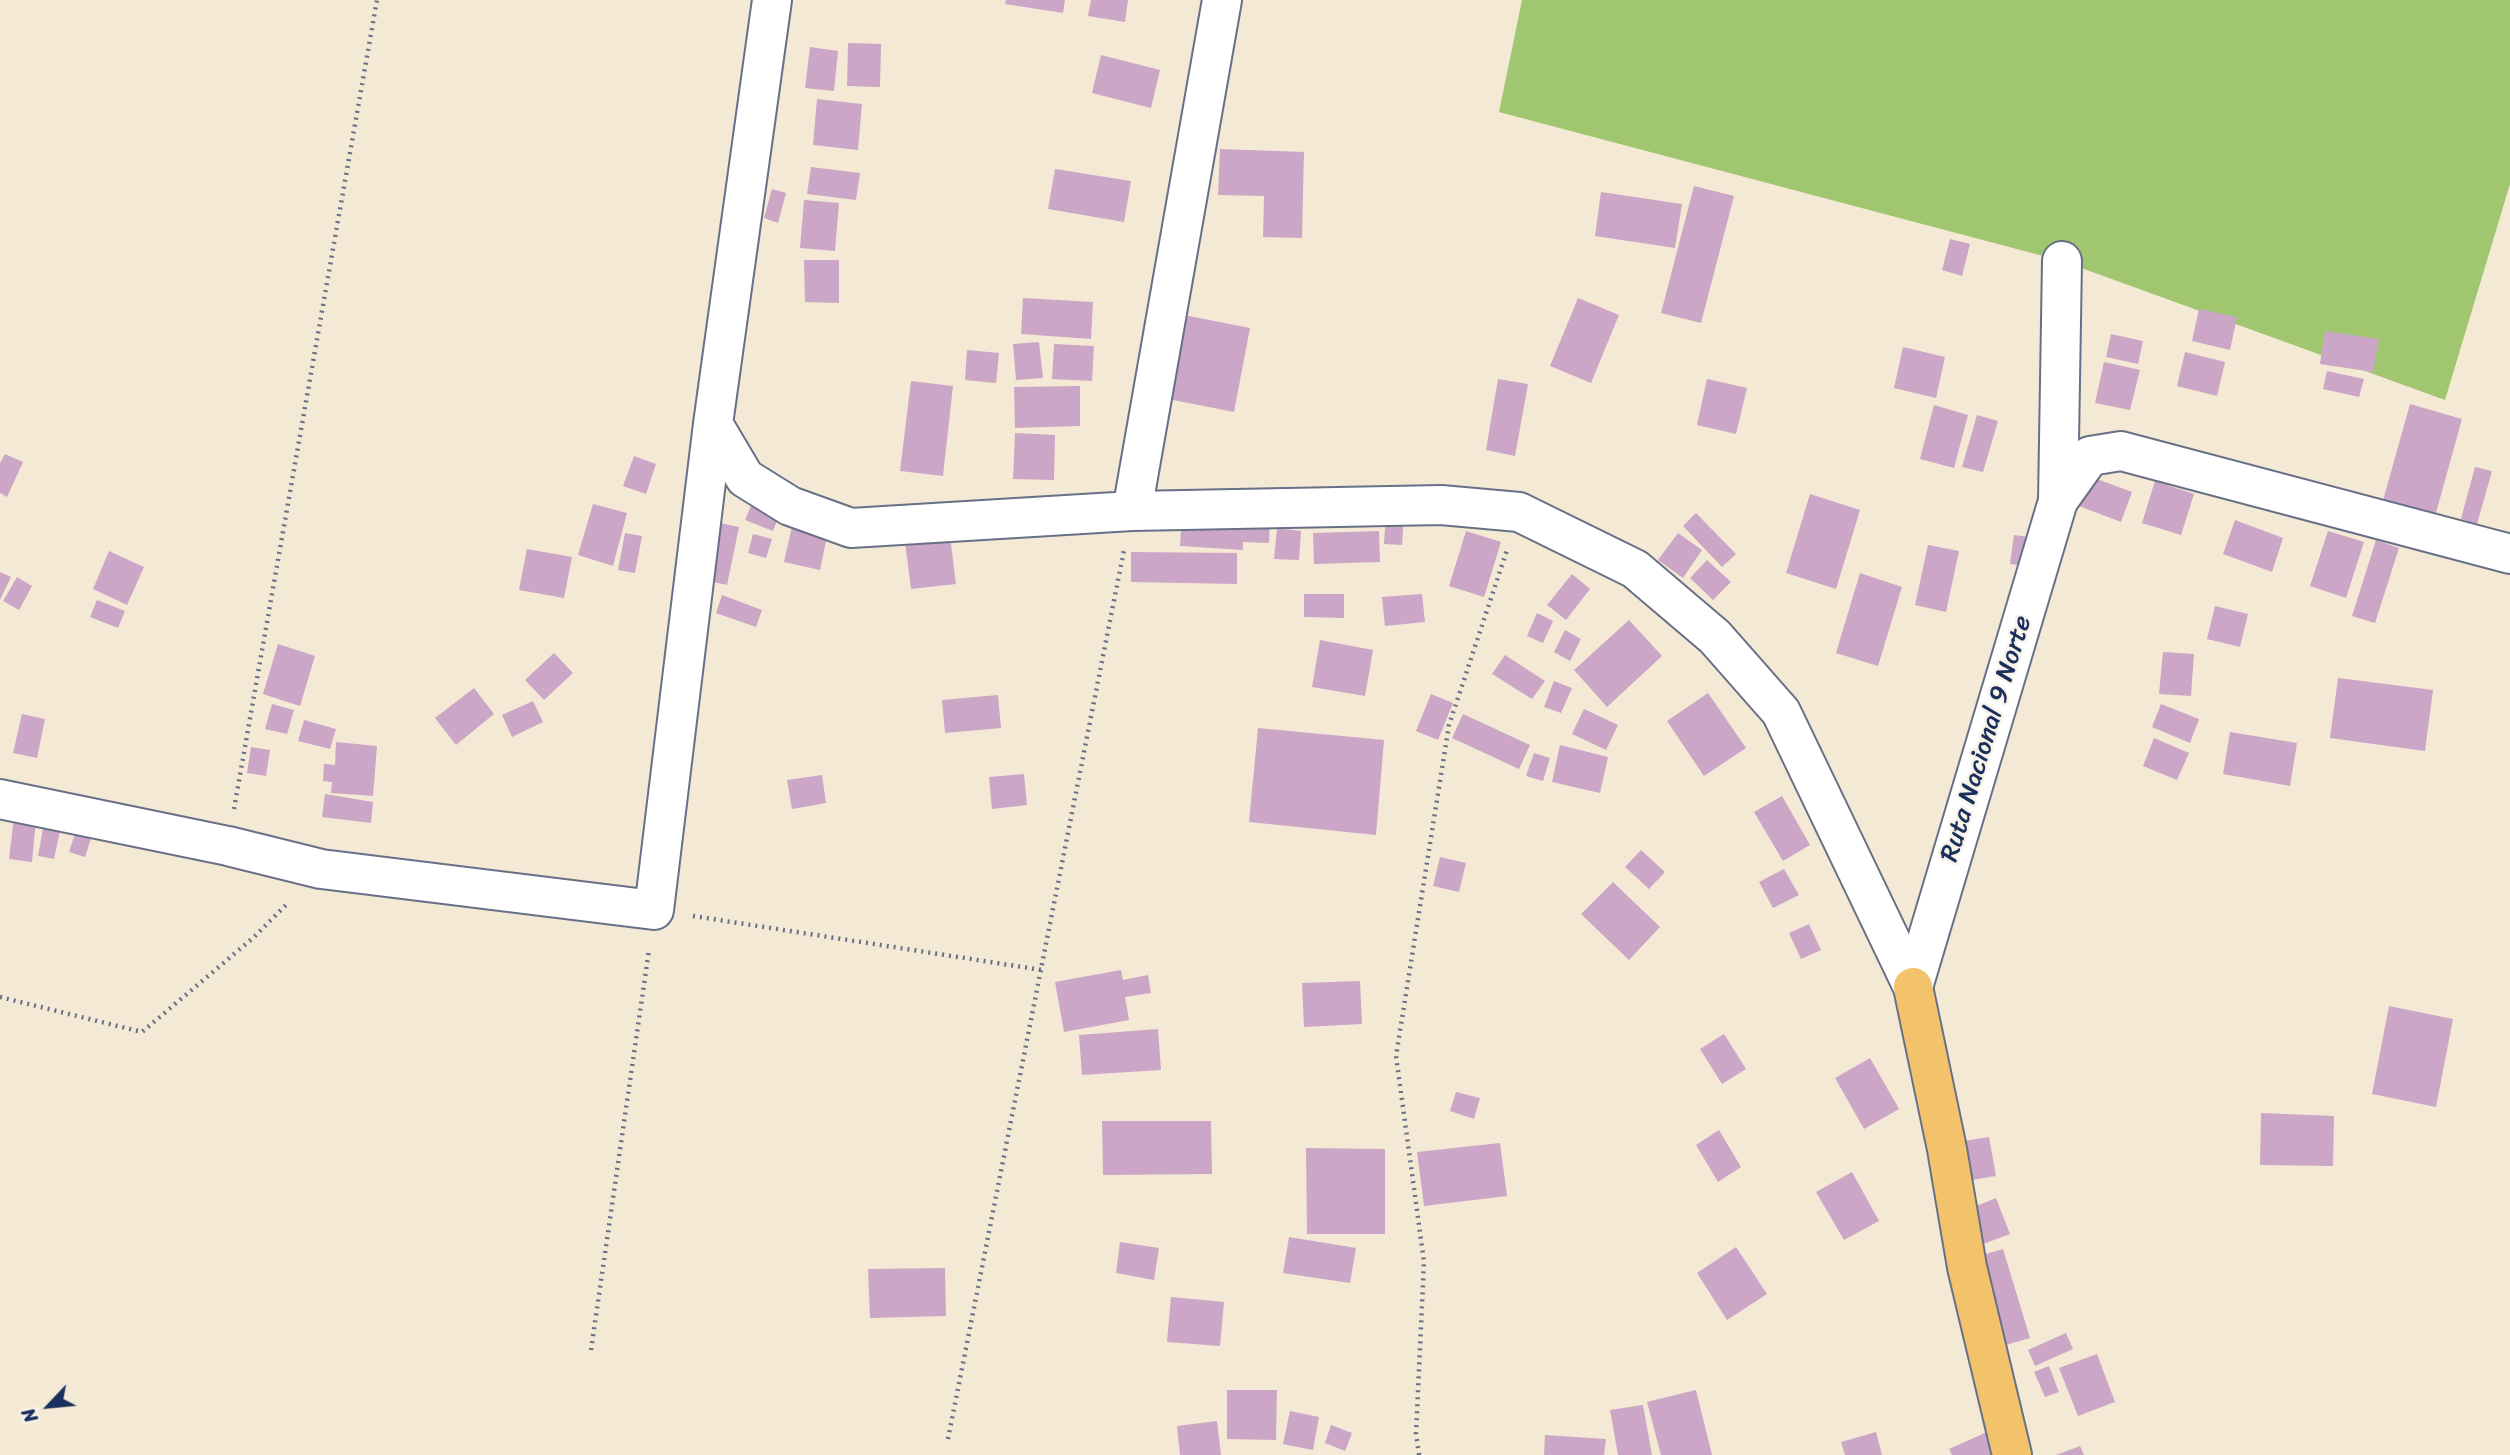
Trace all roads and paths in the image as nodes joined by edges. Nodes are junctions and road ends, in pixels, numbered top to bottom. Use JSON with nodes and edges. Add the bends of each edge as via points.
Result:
{"nodes":[{"id":1,"x":377,"y":0,"type":"edge"},
{"id":2,"x":772,"y":0,"type":"edge"},
{"id":3,"x":1223,"y":0,"type":"edge"},
{"id":4,"x":2062,"y":261,"type":"dead end"},
{"id":5,"x":713,"y":424,"type":"junction"},
{"id":6,"x":2058,"y":501,"type":"junction"},
{"id":7,"x":1132,"y":511,"type":"junction"},
{"id":8,"x":1520,"y":512,"type":"junction"},
{"id":9,"x":2510,"y":554,"type":"edge"},
{"id":10,"x":0,"y":799,"type":"edge"},
{"id":11,"x":228,"y":846,"type":"junction"},
{"id":12,"x":321,"y":869,"type":"junction"},
{"id":13,"x":654,"y":910,"type":"junction"},
{"id":14,"x":1042,"y":970,"type":"junction"},
{"id":15,"x":1913,"y":987,"type":"junction"},
{"id":16,"x":0,"y":997,"type":"edge"},
{"id":17,"x":591,"y":1350,"type":"dead end"},
{"id":18,"x":948,"y":1439,"type":"dead end"},
{"id":19,"x":1419,"y":1455,"type":"edge"},
{"id":20,"x":2012,"y":1455,"type":"edge"}],
"edges":[{"from":1,"to":11,"type":"path"},
{"from":2,"to":5,"type":"street"},
{"from":3,"to":7,"type":"street"},
{"from":4,"to":6,"type":"street"},
{"from":5,"to":7,"type":"street","via":[[745,478],[790,506],[851,528]]},
{"from":5,"to":13,"type":"street"},
{"from":6,"to":9,"type":"street","name":"Ruta Nacional 9 Norte","via":[[2090,456],[2121,451]]},
{"from":6,"to":15,"type":"street","name":"Ruta Nacional 9 Norte"},
{"from":7,"to":8,"type":"street","via":[[1441,505]]},
{"from":7,"to":14,"type":"path"},
{"from":8,"to":15,"type":"street","via":[[1635,569],[1716,638],[1781,712]]},
{"from":8,"to":19,"type":"path","via":[[1448,725],[1396,1056],[1424,1262],[1416,1434]]},
{"from":10,"to":11,"type":"street"},
{"from":11,"to":12,"type":"street"},
{"from":12,"to":13,"type":"street"},
{"from":12,"to":16,"type":"path","via":[[253,938],[142,1032]]},
{"from":13,"to":14,"type":"path"},
{"from":13,"to":17,"type":"path"},
{"from":14,"to":18,"type":"path"},
{"from":15,"to":20,"type":"main road","name":"Ruta Nacional 9 Norte","via":[[1967,1266]]}]}
